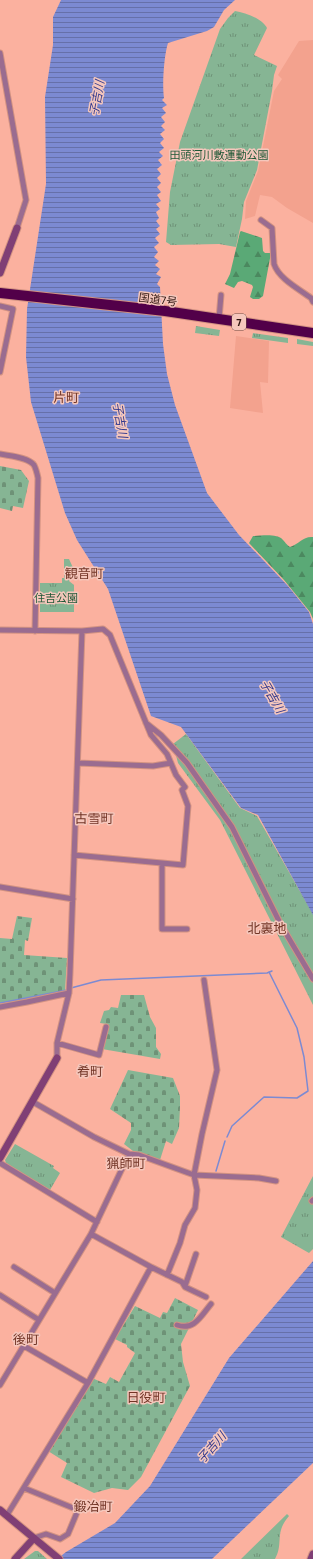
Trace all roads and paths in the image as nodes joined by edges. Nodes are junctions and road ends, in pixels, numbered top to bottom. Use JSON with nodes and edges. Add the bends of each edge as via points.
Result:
{"nodes":[{"id":1,"x":0,"y":53,"type":"edge"},
{"id":2,"x":261,"y":220,"type":"dead end"},
{"id":3,"x":17,"y":228,"type":"joint"},
{"id":4,"x":0,"y":273,"type":"edge"},
{"id":5,"x":0,"y":293,"type":"edge"},
{"id":6,"x":221,"y":295,"type":"dead end"},
{"id":7,"x":313,"y":302,"type":"edge"},
{"id":8,"x":0,"y":306,"type":"edge"},
{"id":9,"x":219,"y":319,"type":"junction"},
{"id":10,"x":313,"y":333,"type":"edge"},
{"id":11,"x":0,"y":372,"type":"edge"},
{"id":12,"x":0,"y":454,"type":"edge"},
{"id":13,"x":0,"y":630,"type":"edge"},
{"id":14,"x":35,"y":631,"type":"junction"},
{"id":15,"x":82,"y":631,"type":"junction"},
{"id":16,"x":144,"y":721,"type":"junction"},
{"id":17,"x":78,"y":763,"type":"junction"},
{"id":18,"x":171,"y":763,"type":"junction"},
{"id":19,"x":74,"y":855,"type":"junction"},
{"id":20,"x":162,"y":863,"type":"junction"},
{"id":21,"x":0,"y":887,"type":"edge"},
{"id":22,"x":73,"y":899,"type":"junction"},
{"id":23,"x":187,"y":929,"type":"dead end"},
{"id":24,"x":313,"y":979,"type":"edge"},
{"id":25,"x":204,"y":980,"type":"dead end"},
{"id":26,"x":69,"y":993,"type":"junction"},
{"id":27,"x":0,"y":1007,"type":"edge"},
{"id":28,"x":106,"y":1027,"type":"dead end"},
{"id":29,"x":57,"y":1043,"type":"junction"},
{"id":30,"x":57,"y":1058,"type":"joint"},
{"id":31,"x":33,"y":1102,"type":"junction"},
{"id":32,"x":129,"y":1154,"type":"junction"},
{"id":33,"x":0,"y":1158,"type":"edge"},
{"id":34,"x":0,"y":1163,"type":"edge"},
{"id":35,"x":194,"y":1175,"type":"junction"},
{"id":36,"x":276,"y":1181,"type":"dead end"},
{"id":37,"x":97,"y":1222,"type":"junction"},
{"id":38,"x":91,"y":1234,"type":"junction"},
{"id":39,"x":196,"y":1254,"type":"dead end"},
{"id":40,"x":14,"y":1267,"type":"dead end"},
{"id":41,"x":151,"y":1267,"type":"junction"},
{"id":42,"x":167,"y":1275,"type":"junction"},
{"id":43,"x":185,"y":1286,"type":"junction"},
{"id":44,"x":55,"y":1293,"type":"junction"},
{"id":45,"x":0,"y":1295,"type":"edge"},
{"id":46,"x":206,"y":1297,"type":"dead end"},
{"id":47,"x":211,"y":1304,"type":"dead end"},
{"id":48,"x":39,"y":1320,"type":"junction"},
{"id":49,"x":177,"y":1326,"type":"dead end"},
{"id":50,"x":24,"y":1346,"type":"junction"},
{"id":51,"x":88,"y":1383,"type":"junction"},
{"id":52,"x":0,"y":1385,"type":"edge"},
{"id":53,"x":24,"y":1488,"type":"junction"},
{"id":54,"x":0,"y":1510,"type":"edge"},
{"id":55,"x":6,"y":1515,"type":"junction"},
{"id":56,"x":34,"y":1538,"type":"junction"},
{"id":57,"x":313,"y":1554,"type":"edge"},
{"id":58,"x":15,"y":1559,"type":"edge"},
{"id":59,"x":60,"y":1559,"type":"edge"},
{"id":60,"x":311,"y":1559,"type":"edge"}],
"edges":[{"from":1,"to":3,"type":"street","via":[[26,200]]},
{"from":2,"to":7,"type":"street","via":[[272,228],[276,270]]},
{"from":3,"to":4,"type":"street"},
{"from":5,"to":9,"type":"highway","name":"国道7号","number":"7"},
{"from":6,"to":9,"type":"street"},
{"from":8,"to":11,"type":"street","via":[[13,309]]},
{"from":9,"to":10,"type":"highway","name":"国道7号","number":"7"},
{"from":12,"to":14,"type":"street","via":[[26,460],[33,464],[37,473]]},
{"from":13,"to":14,"type":"street"},
{"from":14,"to":15,"type":"street"},
{"from":15,"to":16,"type":"street","via":[[103,629],[110,635]]},
{"from":15,"to":17,"type":"street"},
{"from":16,"to":18,"type":"street","via":[[150,735],[167,754]]},
{"from":16,"to":24,"type":"street","via":[[187,763],[232,827],[281,925]]},
{"from":17,"to":18,"type":"street","via":[[153,766]]},
{"from":17,"to":19,"type":"street"},
{"from":18,"to":20,"type":"street","via":[[185,787],[182,790],[188,806],[183,865]]},
{"from":19,"to":20,"type":"street"},
{"from":19,"to":22,"type":"street"},
{"from":20,"to":23,"type":"street","via":[[162,929]]},
{"from":21,"to":22,"type":"street"},
{"from":22,"to":26,"type":"street"},
{"from":25,"to":35,"type":"street","via":[[217,1070]]},
{"from":26,"to":27,"type":"street"},
{"from":26,"to":29,"type":"street"},
{"from":28,"to":29,"type":"street","via":[[99,1055]]},
{"from":29,"to":30,"type":"street"},
{"from":30,"to":31,"type":"street"},
{"from":31,"to":32,"type":"street"},
{"from":31,"to":33,"type":"street"},
{"from":32,"to":35,"type":"street","via":[[139,1155]]},
{"from":32,"to":37,"type":"street"},
{"from":34,"to":37,"type":"street"},
{"from":35,"to":36,"type":"street"},
{"from":35,"to":42,"type":"street","via":[[197,1190],[195,1208],[185,1225]]},
{"from":37,"to":38,"type":"street"},
{"from":38,"to":41,"type":"street"},
{"from":38,"to":44,"type":"street"},
{"from":39,"to":43,"type":"street"},
{"from":40,"to":44,"type":"street"},
{"from":41,"to":42,"type":"street"},
{"from":41,"to":51,"type":"street"},
{"from":42,"to":43,"type":"street"},
{"from":43,"to":46,"type":"street"},
{"from":44,"to":48,"type":"street"},
{"from":45,"to":48,"type":"street"},
{"from":47,"to":49,"type":"street","via":[[192,1326]]},
{"from":48,"to":50,"type":"street"},
{"from":50,"to":51,"type":"street"},
{"from":50,"to":52,"type":"street"},
{"from":51,"to":53,"type":"street"},
{"from":53,"to":55,"type":"street"},
{"from":53,"to":56,"type":"street","via":[[78,1510],[68,1534],[60,1540],[46,1534]]},
{"from":54,"to":55,"type":"street"},
{"from":55,"to":56,"type":"street"},
{"from":56,"to":58,"type":"street"},
{"from":56,"to":59,"type":"street"},
{"from":57,"to":60,"type":"street"}]}
